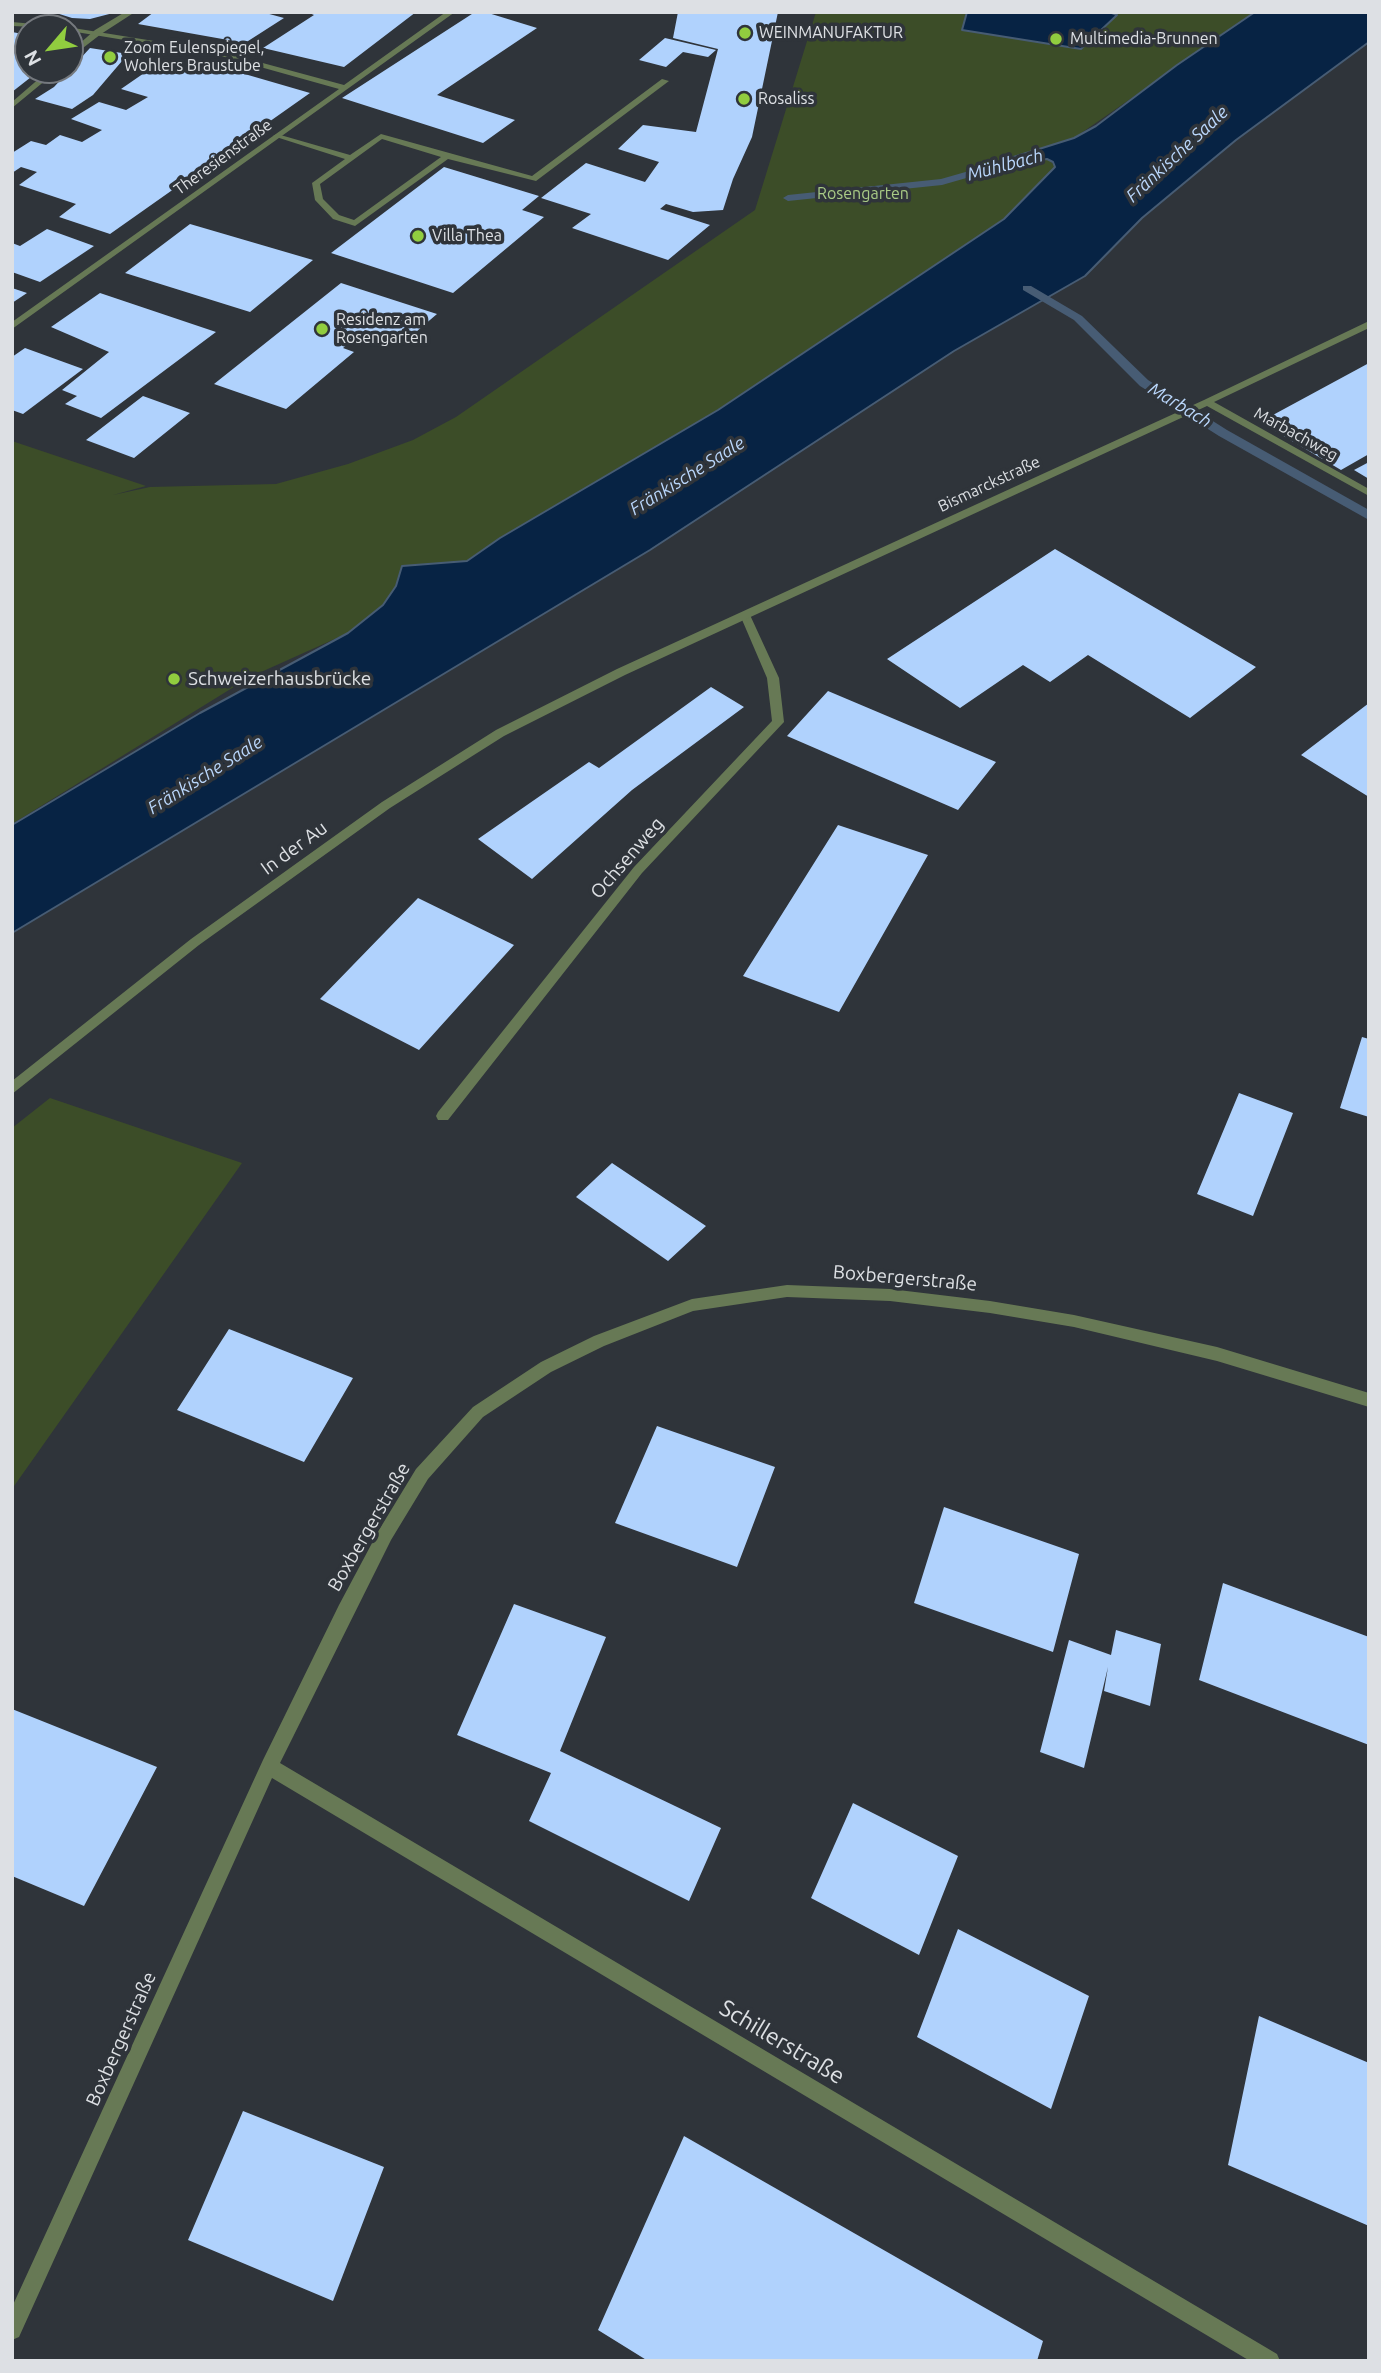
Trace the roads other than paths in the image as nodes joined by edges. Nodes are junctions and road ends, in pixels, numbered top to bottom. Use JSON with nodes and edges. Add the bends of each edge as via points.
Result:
{"nodes":[{"id":1,"x":131,"y":12,"type":"edge"},
{"id":2,"x":450,"y":12,"type":"edge"},
{"id":3,"x":84,"y":30,"type":"edge"},
{"id":4,"x":98,"y":32,"type":"junction"},
{"id":5,"x":84,"y":44,"type":"edge"},
{"id":6,"x":665,"y":81,"type":"dead end"},
{"id":7,"x":38,"y":84,"type":"edge"},
{"id":8,"x":345,"y":88,"type":"junction"},
{"id":9,"x":12,"y":106,"type":"edge"},
{"id":10,"x":277,"y":136,"type":"junction"},
{"id":11,"x":447,"y":156,"type":"junction"},
{"id":12,"x":351,"y":158,"type":"junction"},
{"id":13,"x":1369,"y":324,"type":"edge"},
{"id":14,"x":12,"y":326,"type":"edge"},
{"id":15,"x":1207,"y":402,"type":"junction"},
{"id":16,"x":1369,"y":493,"type":"edge"},
{"id":17,"x":745,"y":615,"type":"junction"},
{"id":18,"x":621,"y":672,"type":"joint"},
{"id":19,"x":12,"y":1089,"type":"edge"},
{"id":20,"x":443,"y":1116,"type":"dead end"},
{"id":21,"x":1369,"y":1400,"type":"edge"},
{"id":22,"x":269,"y":1766,"type":"junction"},
{"id":23,"x":12,"y":2330,"type":"edge"},
{"id":24,"x":1270,"y":2361,"type":"edge"}],
"edges":[{"from":1,"to":4,"type":"street"},
{"from":2,"to":8,"type":"street","name":"Theresienstraße"},
{"from":3,"to":4,"type":"street"},
{"from":4,"to":5,"type":"street"},
{"from":4,"to":8,"type":"street","via":[[222,54]]},
{"from":6,"to":11,"type":"street","via":[[533,179]]},
{"from":7,"to":9,"type":"street"},
{"from":8,"to":10,"type":"street","name":"Theresienstraße"},
{"from":10,"to":12,"type":"street"},
{"from":10,"to":14,"type":"street","name":"Theresienstraße"},
{"from":11,"to":12,"type":"street","via":[[381,136]]},
{"from":11,"to":12,"type":"street","via":[[355,223],[336,216],[319,200],[316,183]]},
{"from":13,"to":15,"type":"street","name":"Bismarckstraße"},
{"from":15,"to":16,"type":"street","name":"Marbachweg"},
{"from":15,"to":17,"type":"street","name":"Bismarckstraße"},
{"from":17,"to":18,"type":"street","name":"Bismarckstraße"},
{"from":17,"to":20,"type":"street","name":"Ochsenweg","via":[[773,678],[778,722],[638,870]]},
{"from":18,"to":19,"type":"street","name":"In der Au","via":[[500,733],[386,806],[195,942]]},
{"from":21,"to":22,"type":"street","name":"Boxbergerstraße","via":[[1217,1354],[990,1307],[890,1295],[787,1291],[692,1305],[546,1367],[478,1412],[422,1474],[385,1535]]},
{"from":22,"to":23,"type":"street","name":"Boxbergerstraße"},
{"from":22,"to":24,"type":"street","name":"Schillerstraße"}]}
